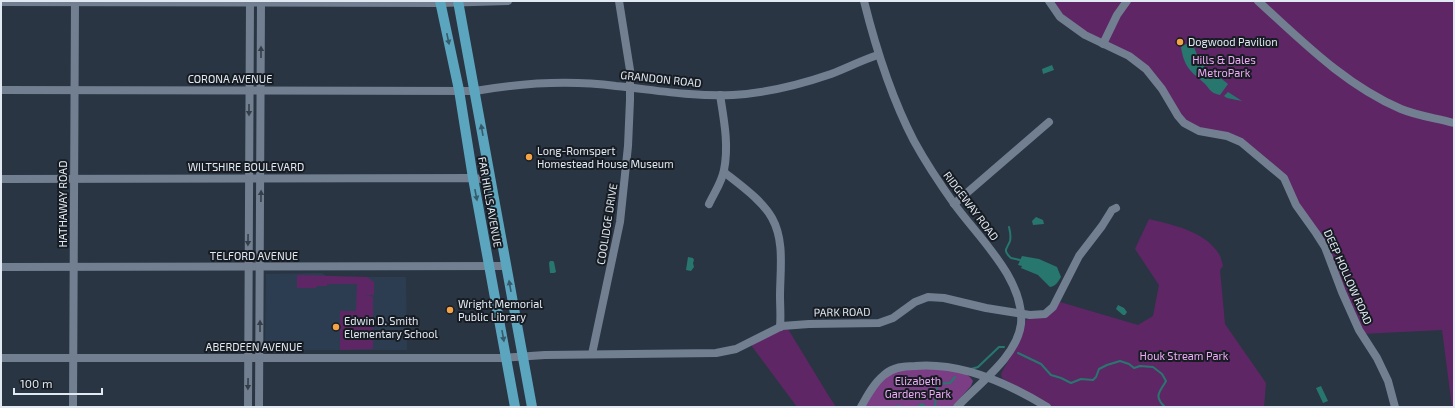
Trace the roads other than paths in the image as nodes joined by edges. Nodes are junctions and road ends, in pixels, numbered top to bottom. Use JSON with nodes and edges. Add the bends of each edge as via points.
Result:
{"nodes":[{"id":1,"x":508,"y":1,"type":"edge"},
{"id":2,"x":620,"y":1,"type":"edge"},
{"id":3,"x":856,"y":1,"type":"edge"},
{"id":4,"x":864,"y":1,"type":"edge"},
{"id":5,"x":1048,"y":1,"type":"edge"},
{"id":6,"x":1127,"y":1,"type":"edge"},
{"id":7,"x":1258,"y":1,"type":"edge"},
{"id":8,"x":1,"y":2,"type":"edge"},
{"id":9,"x":75,"y":2,"type":"edge"},
{"id":10,"x":250,"y":2,"type":"edge"},
{"id":11,"x":261,"y":2,"type":"edge"},
{"id":12,"x":440,"y":2,"type":"edge"},
{"id":13,"x":459,"y":2,"type":"edge"},
{"id":14,"x":866,"y":12,"type":"junction"},
{"id":15,"x":1103,"y":44,"type":"junction"},
{"id":16,"x":878,"y":55,"type":"junction"},
{"id":17,"x":630,"y":88,"type":"junction"},
{"id":18,"x":1,"y":90,"type":"edge"},
{"id":19,"x":75,"y":90,"type":"junction"},
{"id":20,"x":459,"y":90,"type":"junction"},
{"id":21,"x":250,"y":91,"type":"junction"},
{"id":22,"x":261,"y":91,"type":"junction"},
{"id":23,"x":474,"y":91,"type":"junction"},
{"id":24,"x":720,"y":96,"type":"junction"},
{"id":25,"x":1049,"y":122,"type":"dead end"},
{"id":26,"x":1454,"y":123,"type":"edge"},
{"id":27,"x":724,"y":172,"type":"junction"},
{"id":28,"x":74,"y":178,"type":"junction"},
{"id":29,"x":473,"y":178,"type":"junction"},
{"id":30,"x":1,"y":179,"type":"edge"},
{"id":31,"x":249,"y":179,"type":"junction"},
{"id":32,"x":261,"y":179,"type":"junction"},
{"id":33,"x":490,"y":180,"type":"junction"},
{"id":34,"x":709,"y":204,"type":"dead end"},
{"id":35,"x":954,"y":204,"type":"junction"},
{"id":36,"x":1116,"y":208,"type":"dead end"},
{"id":37,"x":248,"y":266,"type":"junction"},
{"id":38,"x":260,"y":266,"type":"junction"},
{"id":39,"x":490,"y":266,"type":"junction"},
{"id":40,"x":506,"y":266,"type":"junction"},
{"id":41,"x":1,"y":267,"type":"edge"},
{"id":42,"x":74,"y":267,"type":"junction"},
{"id":43,"x":1021,"y":313,"type":"junction"},
{"id":44,"x":780,"y":327,"type":"junction"},
{"id":45,"x":592,"y":354,"type":"junction"},
{"id":46,"x":260,"y":357,"type":"junction"},
{"id":47,"x":523,"y":357,"type":"junction"},
{"id":48,"x":1,"y":358,"type":"edge"},
{"id":49,"x":73,"y":358,"type":"junction"},
{"id":50,"x":248,"y":358,"type":"junction"},
{"id":51,"x":507,"y":358,"type":"junction"},
{"id":52,"x":988,"y":378,"type":"junction"},
{"id":53,"x":73,"y":407,"type":"edge"},
{"id":54,"x":248,"y":407,"type":"edge"},
{"id":55,"x":260,"y":407,"type":"edge"},
{"id":56,"x":515,"y":407,"type":"edge"},
{"id":57,"x":532,"y":407,"type":"edge"},
{"id":58,"x":861,"y":407,"type":"edge"},
{"id":59,"x":957,"y":407,"type":"edge"},
{"id":60,"x":1047,"y":407,"type":"edge"},
{"id":61,"x":1395,"y":407,"type":"edge"}],
"edges":[{"from":1,"to":13,"type":"street"},
{"from":2,"to":17,"type":"street","name":"COOLIDGE DRIVE","via":[[628,50]]},
{"from":3,"to":14,"type":"street"},
{"from":4,"to":14,"type":"street","name":"RIDGEWAY ROAD"},
{"from":5,"to":15,"type":"street","name":"DEEP HOLLOW ROAD","via":[[1060,17],[1085,36]]},
{"from":6,"to":15,"type":"street"},
{"from":7,"to":26,"type":"street","via":[[1321,58],[1351,81],[1401,109]]},
{"from":8,"to":9,"type":"street"},
{"from":9,"to":10,"type":"street"},
{"from":9,"to":19,"type":"street","name":"HATHAWAY ROAD"},
{"from":10,"to":11,"type":"street"},
{"from":10,"to":21,"type":"street"},
{"from":11,"to":12,"type":"street"},
{"from":22,"to":11,"type":"street","one_way":true},
{"from":12,"to":13,"type":"street"},
{"from":12,"to":20,"type":"main road","name":"FAR HILLS AVENUE","one_way":true},
{"from":13,"to":23,"type":"main road","name":"FAR HILLS AVENUE"},
{"from":14,"to":16,"type":"street","name":"RIDGEWAY ROAD"},
{"from":15,"to":61,"type":"street","name":"DEEP HOLLOW ROAD","via":[[1129,56],[1146,68],[1184,123],[1199,131],[1227,136],[1241,142],[1284,178],[1296,205],[1325,247],[1359,330],[1388,381]]},
{"from":16,"to":24,"type":"street","name":"GRANDON ROAD","via":[[832,74],[798,84],[755,93]]},
{"from":16,"to":35,"type":"street","name":"RIDGEWAY ROAD","via":[[913,139]]},
{"from":17,"to":23,"type":"street","name":"GRANDON ROAD","via":[[562,82]]},
{"from":17,"to":24,"type":"street","name":"GRANDON ROAD"},
{"from":17,"to":45,"type":"street","name":"COOLIDGE DRIVE","via":[[628,146],[620,222]]},
{"from":18,"to":19,"type":"street","name":"CORONA AVENUE"},
{"from":19,"to":21,"type":"street","name":"CORONA AVENUE"},
{"from":19,"to":28,"type":"street","name":"HATHAWAY ROAD"},
{"from":20,"to":22,"type":"street","name":"CORONA AVENUE"},
{"from":20,"to":23,"type":"street","name":"GRANDON ROAD"},
{"from":20,"to":29,"type":"main road","name":"FAR HILLS AVENUE"},
{"from":21,"to":22,"type":"street","name":"CORONA AVENUE"},
{"from":21,"to":31,"type":"street","one_way":true},
{"from":22,"to":32,"type":"street"},
{"from":33,"to":23,"type":"main road","name":"FAR HILLS AVENUE","one_way":true},
{"from":24,"to":27,"type":"street","via":[[726,141]]},
{"from":25,"to":35,"type":"street"},
{"from":27,"to":34,"type":"street"},
{"from":27,"to":44,"type":"street","via":[[765,208],[776,225],[781,256]]},
{"from":28,"to":30,"type":"street","name":"WILTSHIRE BOULEVARD"},
{"from":28,"to":31,"type":"street","name":"WILTSHIRE BOULEVARD"},
{"from":28,"to":42,"type":"street","name":"HATHAWAY ROAD"},
{"from":29,"to":32,"type":"street","name":"WILTSHIRE BOULEVARD"},
{"from":29,"to":33,"type":"street","name":"WILTSHIRE BOULEVARD"},
{"from":29,"to":39,"type":"main road","name":"FAR HILLS AVENUE","one_way":true},
{"from":31,"to":32,"type":"street","name":"WILTSHIRE BOULEVARD"},
{"from":31,"to":37,"type":"street","one_way":true},
{"from":38,"to":32,"type":"street","one_way":true},
{"from":33,"to":40,"type":"main road","name":"FAR HILLS AVENUE"},
{"from":35,"to":43,"type":"street","name":"RIDGEWAY ROAD","via":[[999,261],[1011,281]]},
{"from":36,"to":43,"type":"street","name":"PARK ROAD","via":[[1079,256],[1050,311],[1040,315]]},
{"from":37,"to":38,"type":"street","name":"TELFORD AVENUE"},
{"from":37,"to":42,"type":"street","name":"TELFORD AVENUE"},
{"from":37,"to":50,"type":"street"},
{"from":38,"to":39,"type":"street","name":"TELFORD AVENUE"},
{"from":46,"to":38,"type":"street","one_way":true},
{"from":39,"to":40,"type":"street","name":"TELFORD AVENUE"},
{"from":39,"to":51,"type":"main road","name":"FAR HILLS AVENUE","one_way":true},
{"from":47,"to":40,"type":"main road","name":"FAR HILLS AVENUE","one_way":true},
{"from":41,"to":42,"type":"street","name":"TELFORD AVENUE"},
{"from":42,"to":49,"type":"street","name":"HATHAWAY ROAD"},
{"from":43,"to":44,"type":"street","name":"PARK ROAD","via":[[928,297],[915,302],[893,318],[879,323]]},
{"from":43,"to":52,"type":"street","name":"RIDGEWAY ROAD","via":[[1021,326],[1014,345]]},
{"from":44,"to":45,"type":"street","name":"PARK ROAD","via":[[736,349],[721,352]]},
{"from":45,"to":47,"type":"street","name":"PARK ROAD"},
{"from":46,"to":50,"type":"street","name":"ABERDEEN AVENUE"},
{"from":46,"to":51,"type":"street","name":"ABERDEEN AVENUE"},
{"from":46,"to":55,"type":"street"},
{"from":47,"to":51,"type":"street","name":"PARK ROAD"},
{"from":47,"to":57,"type":"main road","name":"FAR HILLS AVENUE"},
{"from":48,"to":49,"type":"street","name":"ABERDEEN AVENUE"},
{"from":49,"to":50,"type":"street","name":"ABERDEEN AVENUE"},
{"from":49,"to":53,"type":"street","name":"HATHAWAY ROAD"},
{"from":50,"to":54,"type":"street","one_way":true},
{"from":51,"to":56,"type":"main road","name":"FAR HILLS AVENUE"},
{"from":52,"to":58,"type":"street","via":[[940,365],[904,366],[884,375]]},
{"from":52,"to":59,"type":"street","name":"RIDGEWAY ROAD"},
{"from":52,"to":60,"type":"street","via":[[1022,392]]}]}
